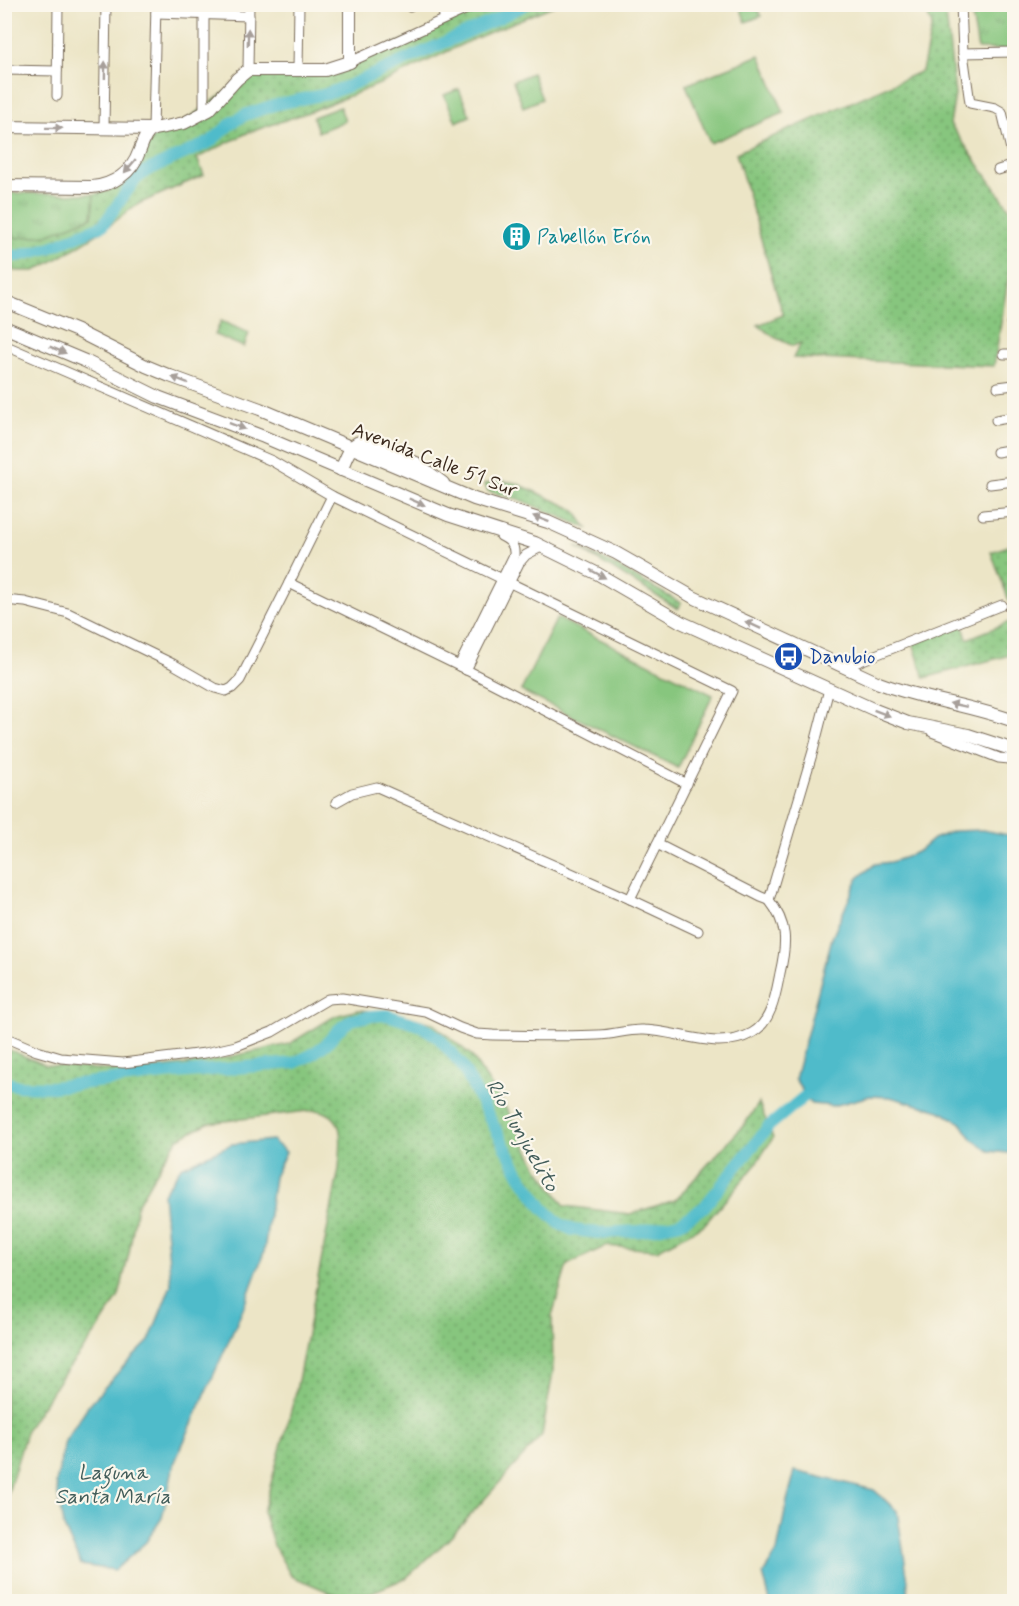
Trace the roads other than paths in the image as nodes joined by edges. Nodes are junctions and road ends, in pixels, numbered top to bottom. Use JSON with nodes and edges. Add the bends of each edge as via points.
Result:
{"nodes":[{"id":1,"x":5,"y":4,"type":"edge"},
{"id":2,"x":58,"y":4,"type":"edge"},
{"id":3,"x":106,"y":4,"type":"edge"},
{"id":4,"x":249,"y":4,"type":"edge"},
{"id":5,"x":299,"y":4,"type":"edge"},
{"id":6,"x":350,"y":4,"type":"edge"},
{"id":7,"x":440,"y":4,"type":"edge"},
{"id":8,"x":961,"y":4,"type":"edge"},
{"id":9,"x":477,"y":5,"type":"edge"},
{"id":10,"x":156,"y":9,"type":"edge"},
{"id":11,"x":204,"y":15,"type":"junction"},
{"id":12,"x":249,"y":16,"type":"junction"},
{"id":13,"x":445,"y":18,"type":"junction"},
{"id":14,"x":4,"y":31,"type":"edge"},
{"id":15,"x":1014,"y":52,"type":"edge"},
{"id":16,"x":963,"y":53,"type":"junction"},
{"id":17,"x":350,"y":62,"type":"junction"},
{"id":18,"x":4,"y":70,"type":"edge"},
{"id":19,"x":248,"y":70,"type":"junction"},
{"id":20,"x":298,"y":70,"type":"junction"},
{"id":21,"x":57,"y":71,"type":"junction"},
{"id":22,"x":57,"y":96,"type":"dead end"},
{"id":23,"x":204,"y":113,"type":"junction"},
{"id":24,"x":4,"y":127,"type":"edge"},
{"id":25,"x":104,"y":128,"type":"junction"},
{"id":26,"x":153,"y":129,"type":"junction"},
{"id":27,"x":1014,"y":163,"type":"edge"},
{"id":28,"x":998,"y":170,"type":"dead end"},
{"id":29,"x":4,"y":186,"type":"edge"},
{"id":30,"x":4,"y":301,"type":"edge"},
{"id":31,"x":4,"y":327,"type":"edge"},
{"id":32,"x":4,"y":345,"type":"edge"},
{"id":33,"x":1004,"y":354,"type":"dead end"},
{"id":34,"x":1014,"y":354,"type":"edge"},
{"id":35,"x":1014,"y":385,"type":"edge"},
{"id":36,"x":998,"y":387,"type":"dead end"},
{"id":37,"x":1014,"y":417,"type":"edge"},
{"id":38,"x":996,"y":420,"type":"dead end"},
{"id":39,"x":352,"y":448,"type":"junction"},
{"id":40,"x":1014,"y":449,"type":"edge"},
{"id":41,"x":997,"y":452,"type":"dead end"},
{"id":42,"x":341,"y":470,"type":"junction"},
{"id":43,"x":1014,"y":481,"type":"edge"},
{"id":44,"x":990,"y":484,"type":"dead end"},
{"id":45,"x":332,"y":496,"type":"junction"},
{"id":46,"x":1014,"y":512,"type":"edge"},
{"id":47,"x":983,"y":515,"type":"dead end"},
{"id":48,"x":483,"y":526,"type":"junction"},
{"id":49,"x":543,"y":546,"type":"junction"},
{"id":50,"x":506,"y":580,"type":"junction"},
{"id":51,"x":289,"y":583,"type":"junction"},
{"id":52,"x":4,"y":600,"type":"edge"},
{"id":53,"x":1002,"y":604,"type":"dead end"},
{"id":54,"x":844,"y":667,"type":"junction"},
{"id":55,"x":462,"y":668,"type":"junction"},
{"id":56,"x":829,"y":689,"type":"junction"},
{"id":57,"x":1014,"y":721,"type":"edge"},
{"id":58,"x":908,"y":723,"type":"junction"},
{"id":59,"x":1014,"y":750,"type":"edge"},
{"id":60,"x":1014,"y":757,"type":"edge"},
{"id":61,"x":687,"y":784,"type":"junction"},
{"id":62,"x":336,"y":802,"type":"dead end"},
{"id":63,"x":657,"y":844,"type":"junction"},
{"id":64,"x":630,"y":898,"type":"junction"},
{"id":65,"x":769,"y":900,"type":"junction"},
{"id":66,"x":698,"y":931,"type":"dead end"},
{"id":67,"x":4,"y":1037,"type":"edge"}],
"edges":[{"from":1,"to":14,"type":"street"},
{"from":2,"to":21,"type":"street"},
{"from":25,"to":3,"type":"street","one_way":true},
{"from":4,"to":12,"type":"street"},
{"from":5,"to":20,"type":"street"},
{"from":6,"to":17,"type":"main road"},
{"from":7,"to":13,"type":"street"},
{"from":8,"to":16,"type":"street"},
{"from":9,"to":13,"type":"street"},
{"from":10,"to":11,"type":"street"},
{"from":10,"to":26,"type":"street"},
{"from":11,"to":12,"type":"street"},
{"from":11,"to":23,"type":"street"},
{"from":19,"to":12,"type":"street","one_way":true},
{"from":13,"to":17,"type":"street"},
{"from":15,"to":16,"type":"street"},
{"from":16,"to":27,"type":"street","via":[[970,103],[1002,112]]},
{"from":17,"to":20,"type":"main road","via":[[325,70]]},
{"from":18,"to":21,"type":"street"},
{"from":19,"to":20,"type":"main road"},
{"from":19,"to":23,"type":"main road"},
{"from":21,"to":22,"type":"street"},
{"from":23,"to":26,"type":"main road","via":[[184,123]]},
{"from":24,"to":25,"type":"main road","one_way":true},
{"from":25,"to":26,"type":"main road"},
{"from":26,"to":29,"type":"main road","one_way":true,"via":[[127,171],[106,185]]},
{"from":27,"to":28,"type":"street"},
{"from":39,"to":30,"type":"main road","name":"Avenida Calle 51 Sur","one_way":true,"via":[[154,369]]},
{"from":31,"to":42,"type":"main road","one_way":true,"via":[[151,393]]},
{"from":32,"to":45,"type":"street","via":[[272,461]]},
{"from":33,"to":34,"type":"street"},
{"from":35,"to":36,"type":"street"},
{"from":37,"to":38,"type":"street"},
{"from":39,"to":42,"type":"main road"},
{"from":54,"to":39,"type":"main road","name":"Avenida Calle 51 Sur","one_way":true,"via":[[693,597],[565,529],[454,491],[416,463],[369,442],[357,442]]},
{"from":40,"to":41,"type":"street"},
{"from":42,"to":48,"type":"main road","one_way":true},
{"from":43,"to":44,"type":"street"},
{"from":45,"to":50,"type":"street"},
{"from":45,"to":51,"type":"street"},
{"from":46,"to":47,"type":"street"},
{"from":48,"to":49,"type":"main road"},
{"from":48,"to":50,"type":"street","via":[[513,546]]},
{"from":49,"to":50,"type":"street","via":[[522,559]]},
{"from":49,"to":56,"type":"main road","one_way":true,"via":[[681,622]]},
{"from":50,"to":55,"type":"street"},
{"from":50,"to":61,"type":"street","via":[[732,691]]},
{"from":51,"to":52,"type":"street","via":[[240,680],[226,691],[69,613]]},
{"from":51,"to":55,"type":"street"},
{"from":53,"to":54,"type":"street"},
{"from":57,"to":54,"type":"main road","name":"Avenida Calle 51 Sur","one_way":true,"via":[[910,694]]},
{"from":55,"to":61,"type":"street"},
{"from":56,"to":58,"type":"main road","one_way":true},
{"from":56,"to":65,"type":"street"},
{"from":58,"to":59,"type":"main road","via":[[968,735]]},
{"from":58,"to":60,"type":"street","via":[[999,758]]},
{"from":61,"to":63,"type":"street"},
{"from":62,"to":64,"type":"street","via":[[377,787]]},
{"from":63,"to":64,"type":"street"},
{"from":63,"to":65,"type":"street"},
{"from":64,"to":66,"type":"street"},
{"from":65,"to":67,"type":"street","via":[[783,922],[786,941],[772,1007],[752,1033],[730,1040],[701,1041],[646,1030],[601,1035],[477,1034],[426,1012],[342,998],[328,999],[272,1032],[236,1046],[134,1062],[61,1058]]}]}
